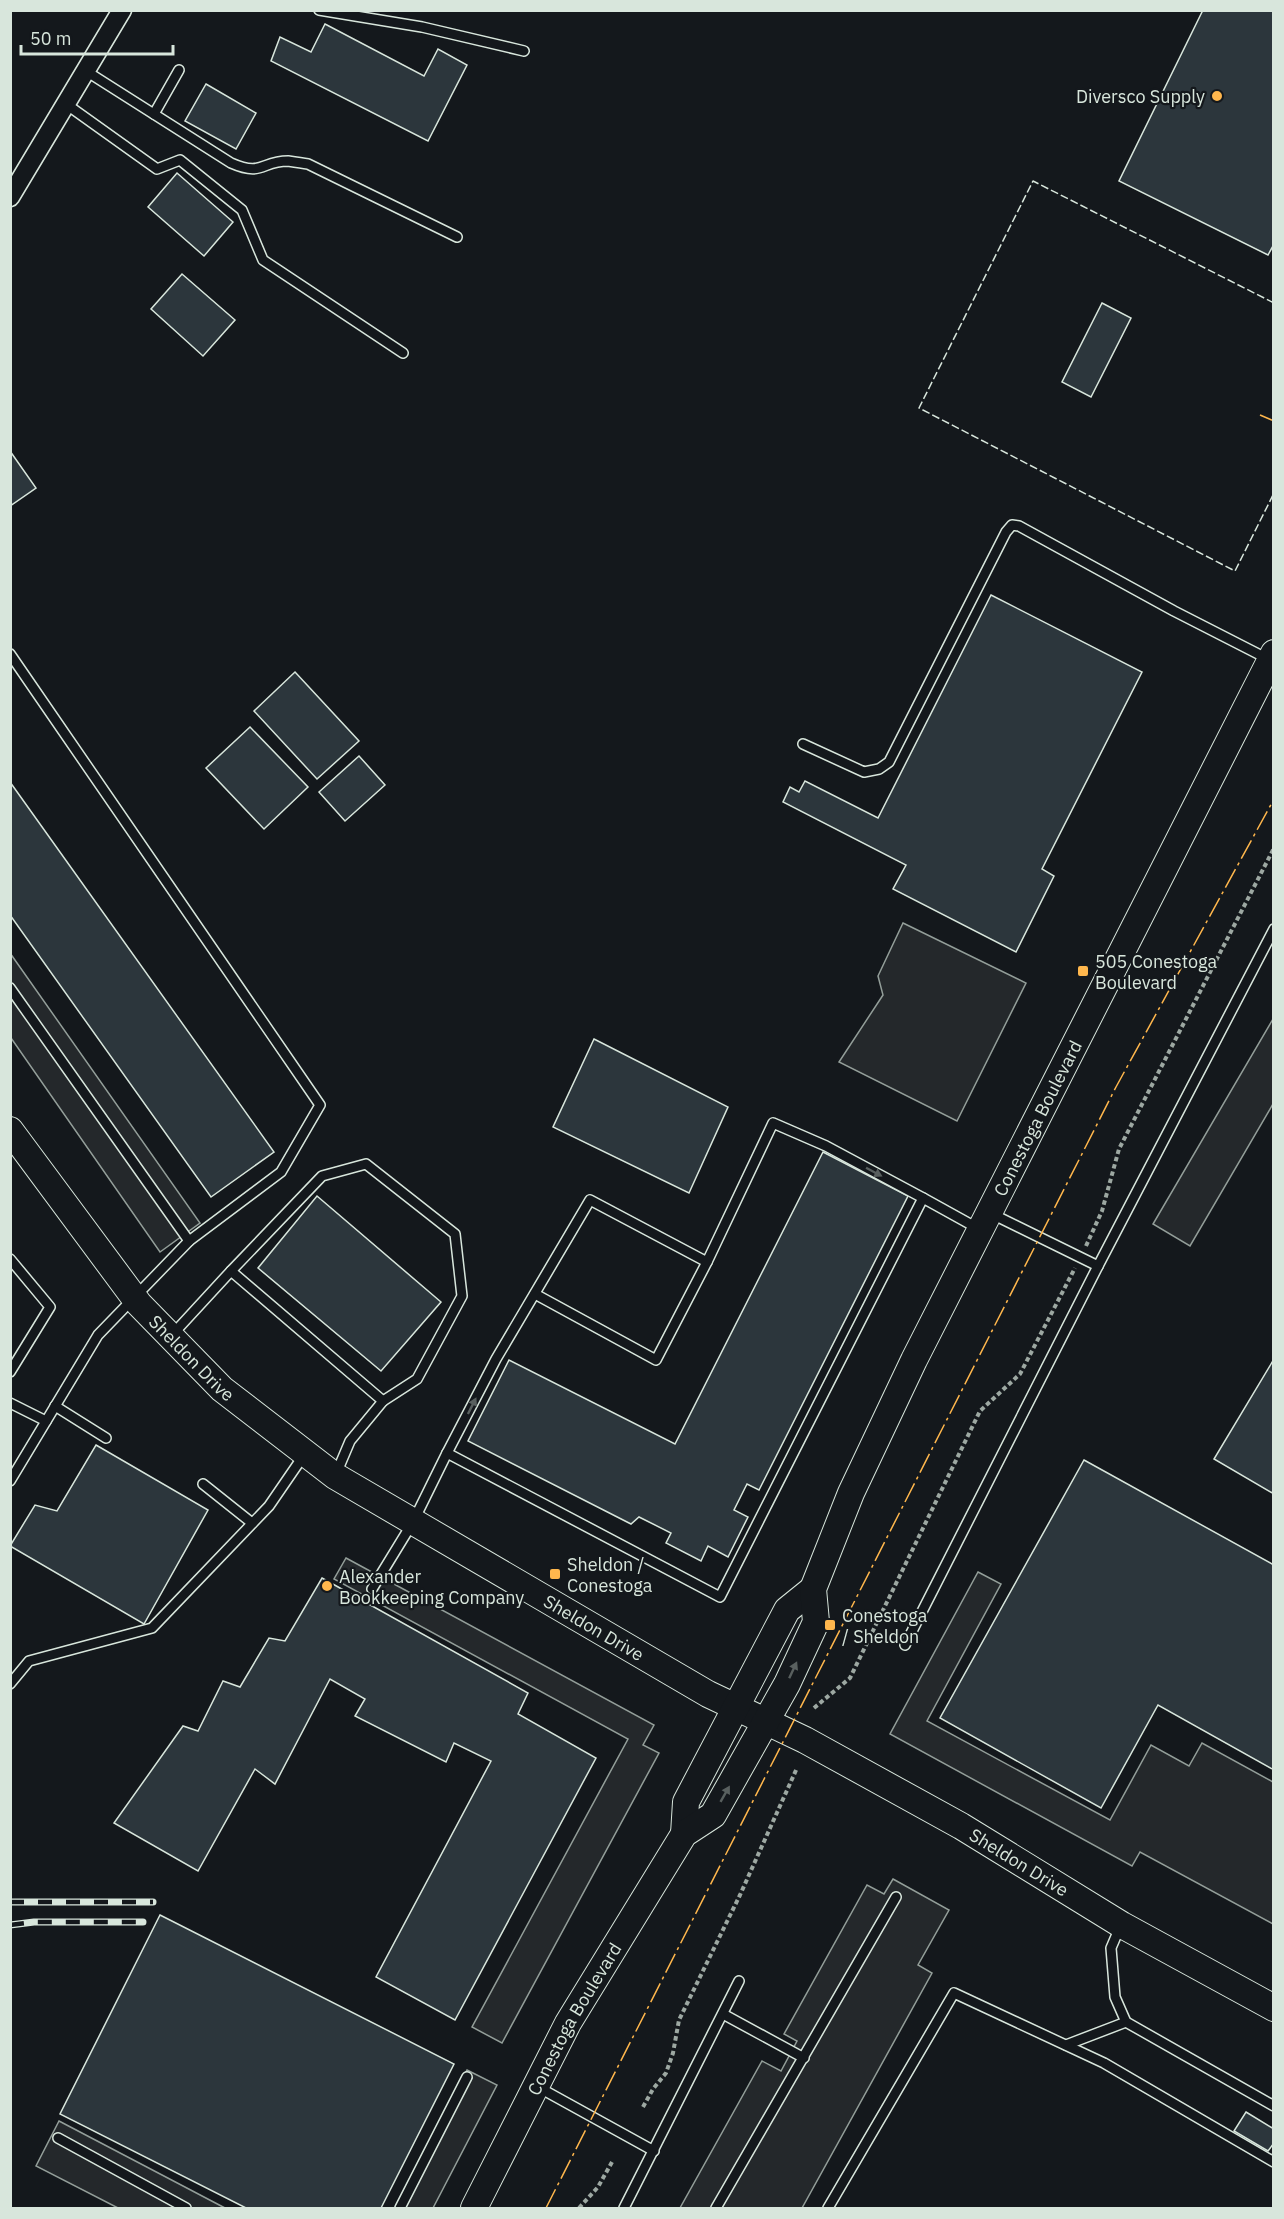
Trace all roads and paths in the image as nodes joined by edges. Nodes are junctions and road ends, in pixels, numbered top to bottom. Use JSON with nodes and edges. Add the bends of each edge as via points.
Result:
{"nodes":[{"id":1,"x":122,"y":10,"type":"edge"},
{"id":2,"x":319,"y":10,"type":"edge"},
{"id":3,"x":524,"y":51,"type":"dead end"},
{"id":4,"x":179,"y":70,"type":"dead end"},
{"id":5,"x":86,"y":71,"type":"junction"},
{"id":6,"x":66,"y":104,"type":"junction"},
{"id":7,"x":154,"y":114,"type":"junction"},
{"id":8,"x":10,"y":197,"type":"edge"},
{"id":9,"x":457,"y":237,"type":"dead end"},
{"id":10,"x":403,"y":353,"type":"dead end"},
{"id":11,"x":10,"y":654,"type":"edge"},
{"id":12,"x":1272,"y":657,"type":"edge"},
{"id":13,"x":803,"y":744,"type":"dead end"},
{"id":14,"x":1274,"y":848,"type":"edge"},
{"id":15,"x":1274,"y":929,"type":"edge"},
{"id":16,"x":10,"y":988,"type":"edge"},
{"id":17,"x":10,"y":1130,"type":"edge"},
{"id":18,"x":922,"y":1197,"type":"junction"},
{"id":19,"x":984,"y":1221,"type":"junction"},
{"id":20,"x":189,"y":1241,"type":"junction"},
{"id":21,"x":1081,"y":1257,"type":"junction"},
{"id":22,"x":10,"y":1259,"type":"edge"},
{"id":23,"x":707,"y":1262,"type":"junction"},
{"id":24,"x":1098,"y":1266,"type":"junction"},
{"id":25,"x":231,"y":1271,"type":"junction"},
{"id":26,"x":535,"y":1293,"type":"junction"},
{"id":27,"x":135,"y":1298,"type":"junction"},
{"id":28,"x":171,"y":1336,"type":"junction"},
{"id":29,"x":10,"y":1372,"type":"edge"},
{"id":30,"x":383,"y":1401,"type":"junction"},
{"id":31,"x":10,"y":1402,"type":"edge"},
{"id":32,"x":55,"y":1406,"type":"junction"},
{"id":33,"x":46,"y":1421,"type":"junction"},
{"id":34,"x":106,"y":1438,"type":"dead end"},
{"id":35,"x":305,"y":1453,"type":"junction"},
{"id":36,"x":447,"y":1453,"type":"junction"},
{"id":37,"x":335,"y":1476,"type":"junction"},
{"id":38,"x":10,"y":1481,"type":"edge"},
{"id":39,"x":203,"y":1484,"type":"dead end"},
{"id":40,"x":413,"y":1522,"type":"junction"},
{"id":41,"x":252,"y":1523,"type":"junction"},
{"id":42,"x":372,"y":1589,"type":"dead end"},
{"id":43,"x":813,"y":1590,"type":"junction"},
{"id":44,"x":905,"y":1645,"type":"dead end"},
{"id":45,"x":10,"y":1684,"type":"edge"},
{"id":46,"x":814,"y":1708,"type":"dead end"},
{"id":47,"x":736,"y":1709,"type":"junction"},
{"id":48,"x":767,"y":1722,"type":"junction"},
{"id":49,"x":797,"y":1768,"type":"dead end"},
{"id":50,"x":684,"y":1834,"type":"junction"},
{"id":51,"x":896,"y":1897,"type":"dead end"},
{"id":52,"x":1122,"y":1925,"type":"junction"},
{"id":53,"x":739,"y":1982,"type":"dead end"},
{"id":54,"x":1274,"y":2008,"type":"edge"},
{"id":55,"x":723,"y":2014,"type":"junction"},
{"id":56,"x":1126,"y":2022,"type":"junction"},
{"id":57,"x":1066,"y":2046,"type":"junction"},
{"id":58,"x":804,"y":2058,"type":"junction"},
{"id":59,"x":467,"y":2077,"type":"dead end"},
{"id":60,"x":536,"y":2086,"type":"junction"},
{"id":61,"x":1274,"y":2106,"type":"edge"},
{"id":62,"x":643,"y":2107,"type":"dead end"},
{"id":63,"x":58,"y":2138,"type":"dead end"},
{"id":64,"x":654,"y":2151,"type":"junction"},
{"id":65,"x":612,"y":2162,"type":"dead end"},
{"id":66,"x":1274,"y":2162,"type":"edge"},
{"id":67,"x":186,"y":2208,"type":"edge"},
{"id":68,"x":400,"y":2208,"type":"edge"},
{"id":69,"x":474,"y":2208,"type":"edge"},
{"id":70,"x":579,"y":2208,"type":"edge"},
{"id":71,"x":624,"y":2208,"type":"edge"},
{"id":72,"x":716,"y":2208,"type":"edge"},
{"id":73,"x":828,"y":2208,"type":"edge"}],
"edges":[{"from":1,"to":5,"type":"street"},
{"from":2,"to":3,"type":"lane","via":[[422,27]]},
{"from":4,"to":7,"type":"lane"},
{"from":5,"to":6,"type":"street"},
{"from":5,"to":7,"type":"lane"},
{"from":6,"to":8,"type":"street"},
{"from":6,"to":10,"type":"lane","via":[[157,169],[180,159],[242,210],[263,260]]},
{"from":7,"to":9,"type":"lane","via":[[246,170],[287,161],[308,164]]},
{"from":11,"to":20,"type":"lane","via":[[320,1105],[281,1172]]},
{"from":12,"to":13,"type":"lane","via":[[1174,611],[1012,525],[889,762],[879,770],[864,772]]},
{"from":12,"to":19,"type":"street","name":"Conestoga Boulevard"},
{"from":14,"to":21,"type":"path","via":[[1119,1149],[1102,1211]]},
{"from":15,"to":24,"type":"lane"},
{"from":16,"to":20,"type":"lane"},
{"from":17,"to":27,"type":"street","name":"Sheldon Drive"},
{"from":18,"to":19,"type":"lane"},
{"from":23,"to":18,"type":"lane","one_way":true,"via":[[773,1123]]},
{"from":18,"to":36,"type":"lane","via":[[720,1597]]},
{"from":19,"to":21,"type":"lane"},
{"from":19,"to":43,"type":"street","name":"Conestoga Boulevard","via":[[851,1493]]},
{"from":20,"to":27,"type":"lane"},
{"from":21,"to":24,"type":"lane"},
{"from":21,"to":46,"type":"path","via":[[1020,1374],[980,1411],[849,1678]]},
{"from":22,"to":29,"type":"lane","via":[[50,1307]]},
{"from":23,"to":26,"type":"lane","via":[[590,1200]]},
{"from":23,"to":26,"type":"lane","via":[[656,1360]]},
{"from":24,"to":44,"type":"lane"},
{"from":25,"to":28,"type":"lane"},
{"from":25,"to":30,"type":"lane"},
{"from":25,"to":30,"type":"lane","via":[[322,1176],[366,1164],[455,1234],[462,1296],[417,1379]]},
{"from":36,"to":26,"type":"lane","one_way":true},
{"from":27,"to":28,"type":"street","name":"Sheldon Drive"},
{"from":27,"to":32,"type":"lane","via":[[98,1335]]},
{"from":28,"to":35,"type":"street","name":"Sheldon Drive","via":[[222,1389]]},
{"from":30,"to":37,"type":"lane","via":[[350,1440]]},
{"from":31,"to":33,"type":"lane"},
{"from":32,"to":33,"type":"lane"},
{"from":32,"to":34,"type":"lane"},
{"from":33,"to":38,"type":"lane"},
{"from":35,"to":37,"type":"street","name":"Sheldon Drive"},
{"from":35,"to":41,"type":"lane","via":[[269,1506]]},
{"from":36,"to":40,"type":"lane"},
{"from":37,"to":40,"type":"street","name":"Sheldon Drive"},
{"from":39,"to":41,"type":"lane"},
{"from":40,"to":42,"type":"lane"},
{"from":40,"to":47,"type":"street","name":"Sheldon Drive"},
{"from":41,"to":45,"type":"lane","via":[[152,1628],[28,1661]]},
{"from":43,"to":47,"type":"street","name":"Conestoga Boulevard","via":[[787,1610]]},
{"from":48,"to":43,"type":"street","name":"Conestoga Boulevard","one_way":true,"via":[[816,1622]]},
{"from":47,"to":48,"type":"street","name":"Sheldon Drive"},
{"from":47,"to":50,"type":"street","name":"Conestoga Boulevard","via":[[686,1802]]},
{"from":50,"to":48,"type":"street","name":"Conestoga Boulevard","one_way":true,"via":[[713,1815]]},
{"from":48,"to":52,"type":"street","name":"Sheldon Drive","via":[[961,1826]]},
{"from":49,"to":62,"type":"path","via":[[679,2020],[666,2073]]},
{"from":50,"to":60,"type":"street","name":"Conestoga Boulevard","via":[[568,2024]]},
{"from":51,"to":58,"type":"lane"},
{"from":52,"to":54,"type":"street","name":"Sheldon Drive"},
{"from":52,"to":56,"type":"lane","via":[[1111,1948],[1115,1996]]},
{"from":53,"to":55,"type":"lane"},
{"from":55,"to":58,"type":"lane"},
{"from":55,"to":64,"type":"lane"},
{"from":56,"to":57,"type":"lane"},
{"from":56,"to":61,"type":"lane"},
{"from":57,"to":66,"type":"lane","via":[[1104,2063]]},
{"from":57,"to":73,"type":"lane","via":[[954,1993]]},
{"from":58,"to":72,"type":"lane"},
{"from":59,"to":68,"type":"lane"},
{"from":60,"to":64,"type":"lane"},
{"from":60,"to":69,"type":"street","name":"Conestoga Boulevard"},
{"from":63,"to":67,"type":"lane"},
{"from":64,"to":71,"type":"lane"},
{"from":65,"to":70,"type":"path","via":[[598,2187]]}]}
